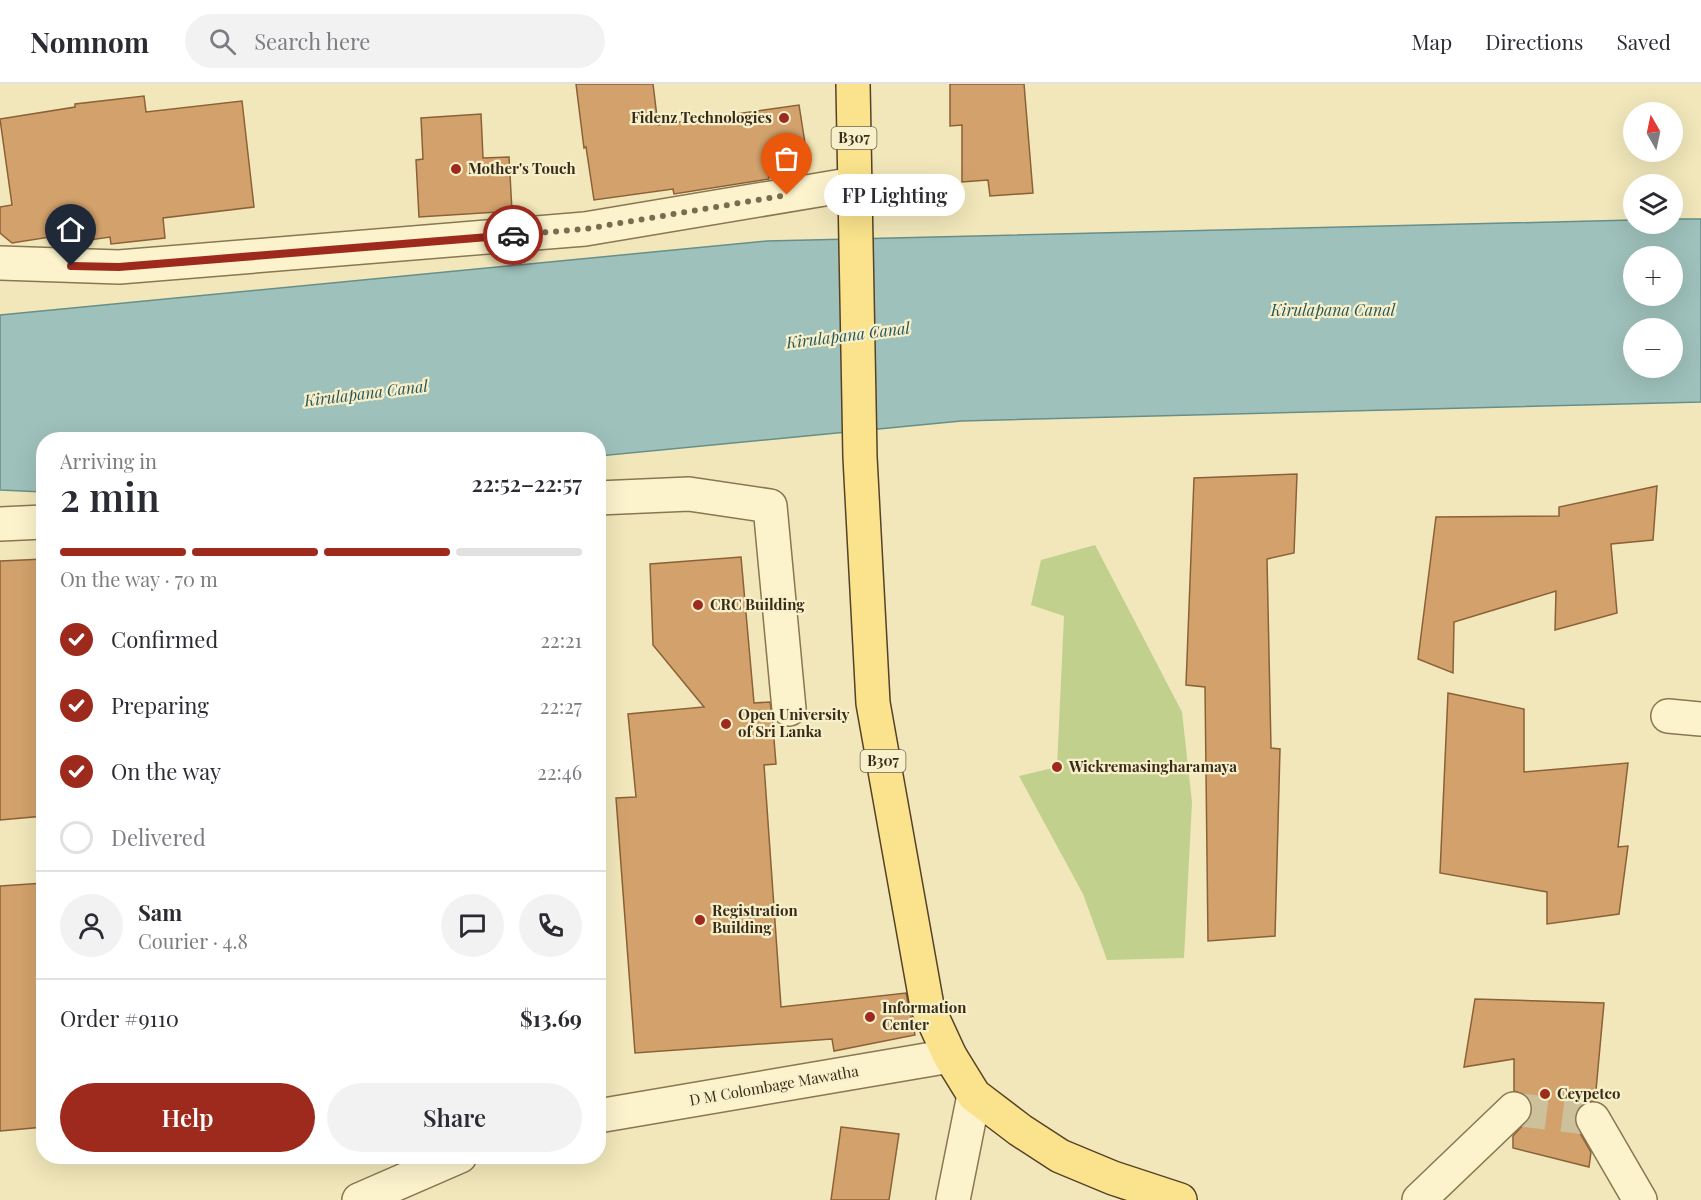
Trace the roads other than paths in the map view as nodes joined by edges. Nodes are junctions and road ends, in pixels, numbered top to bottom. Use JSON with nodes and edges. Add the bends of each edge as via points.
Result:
{"nodes":[{"id":1,"x":853,"y":84,"type":"edge"},
{"id":2,"x":855,"y":188,"type":"junction"},
{"id":3,"x":0,"y":263,"type":"edge"},
{"id":4,"x":606,"y":498,"type":"edge"},
{"id":5,"x":36,"y":522,"type":"edge"},
{"id":6,"x":0,"y":524,"type":"edge"},
{"id":7,"x":789,"y":709,"type":"dead end"},
{"id":8,"x":1668,"y":716,"type":"dead end"},
{"id":9,"x":1701,"y":718,"type":"edge"},
{"id":10,"x":950,"y":1056,"type":"junction"},
{"id":11,"x":975,"y":1095,"type":"junction"},
{"id":12,"x":1514,"y":1109,"type":"dead end"},
{"id":13,"x":606,"y":1115,"type":"edge"},
{"id":14,"x":1593,"y":1119,"type":"dead end"},
{"id":15,"x":442,"y":1164,"type":"edge"},
{"id":16,"x":359,"y":1200,"type":"edge"},
{"id":17,"x":953,"y":1200,"type":"edge"},
{"id":18,"x":1180,"y":1200,"type":"edge"},
{"id":19,"x":1419,"y":1200,"type":"edge"},
{"id":20,"x":1640,"y":1200,"type":"edge"}],
"edges":[{"from":1,"to":2,"type":"main road","number":"B307"},
{"from":2,"to":3,"type":"street","via":[[585,229],[119,267]]},
{"from":2,"to":10,"type":"main road","number":"B307","via":[[860,457],[873,703],[927,1006]]},
{"from":4,"to":7,"type":"street","via":[[689,494],[770,506]]},
{"from":5,"to":6,"type":"street"},
{"from":8,"to":9,"type":"street"},
{"from":10,"to":11,"type":"main road","number":"B307"},
{"from":10,"to":13,"type":"street","name":"D M Colombage Mawatha"},
{"from":11,"to":17,"type":"street"},
{"from":11,"to":18,"type":"main road","number":"B307","via":[[1060,1156],[1113,1179]]},
{"from":12,"to":19,"type":"street"},
{"from":14,"to":20,"type":"street"},
{"from":15,"to":16,"type":"street"}]}
